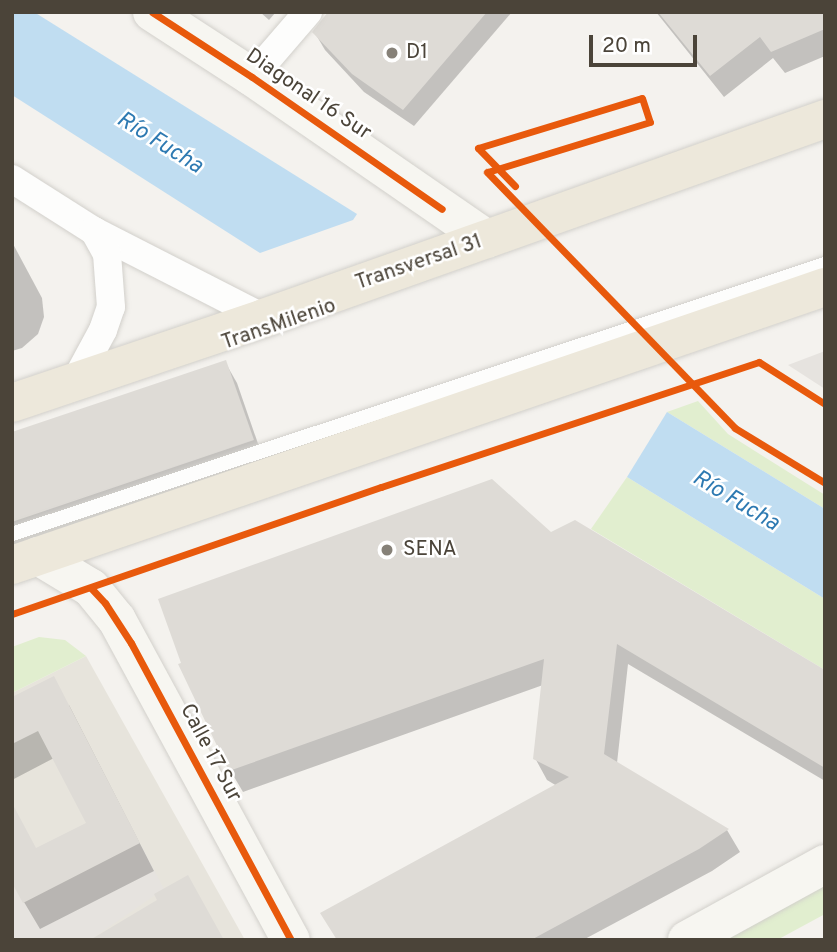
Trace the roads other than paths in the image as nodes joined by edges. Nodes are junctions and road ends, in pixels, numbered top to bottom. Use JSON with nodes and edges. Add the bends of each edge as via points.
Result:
{"nodes":[{"id":1,"x":152,"y":12,"type":"edge"},
{"id":2,"x":308,"y":12,"type":"edge"},
{"id":3,"x":252,"y":77,"type":"junction"},
{"id":4,"x":825,"y":119,"type":"edge"},
{"id":5,"x":12,"y":179,"type":"edge"},
{"id":6,"x":563,"y":229,"type":"dead end"},
{"id":7,"x":94,"y":231,"type":"junction"},
{"id":8,"x":487,"y":239,"type":"junction"},
{"id":9,"x":825,"y":264,"type":"edge"},
{"id":10,"x":825,"y":287,"type":"edge"},
{"id":11,"x":264,"y":318,"type":"junction"},
{"id":12,"x":75,"y":382,"type":"junction"},
{"id":13,"x":12,"y":403,"type":"edge"},
{"id":14,"x":12,"y":416,"type":"edge"},
{"id":15,"x":21,"y":552,"type":"edge"},
{"id":16,"x":825,"y":863,"type":"edge"},
{"id":17,"x":291,"y":940,"type":"edge"},
{"id":18,"x":687,"y":940,"type":"edge"}],
"edges":[{"from":1,"to":3,"type":"street","name":"Diagonal 16 Sur"},
{"from":2,"to":3,"type":"street"},
{"from":3,"to":8,"type":"street","name":"Diagonal 16 Sur"},
{"from":4,"to":8,"type":"highway","name":"Transversal 31"},
{"from":5,"to":7,"type":"street"},
{"from":6,"to":14,"type":"lane","name":"TransMilenio"},
{"from":7,"to":11,"type":"street"},
{"from":7,"to":12,"type":"street","via":[[107,254],[111,307]]},
{"from":8,"to":11,"type":"highway","name":"Transversal 31"},
{"from":9,"to":15,"type":"lane"},
{"from":10,"to":15,"type":"highway"},
{"from":11,"to":12,"type":"highway","name":"Transversal 31"},
{"from":12,"to":13,"type":"highway","name":"Transversal 31"},
{"from":15,"to":17,"type":"street","name":"Calle 17 Sur","via":[[91,588],[117,620]]},
{"from":16,"to":18,"type":"street"}]}
